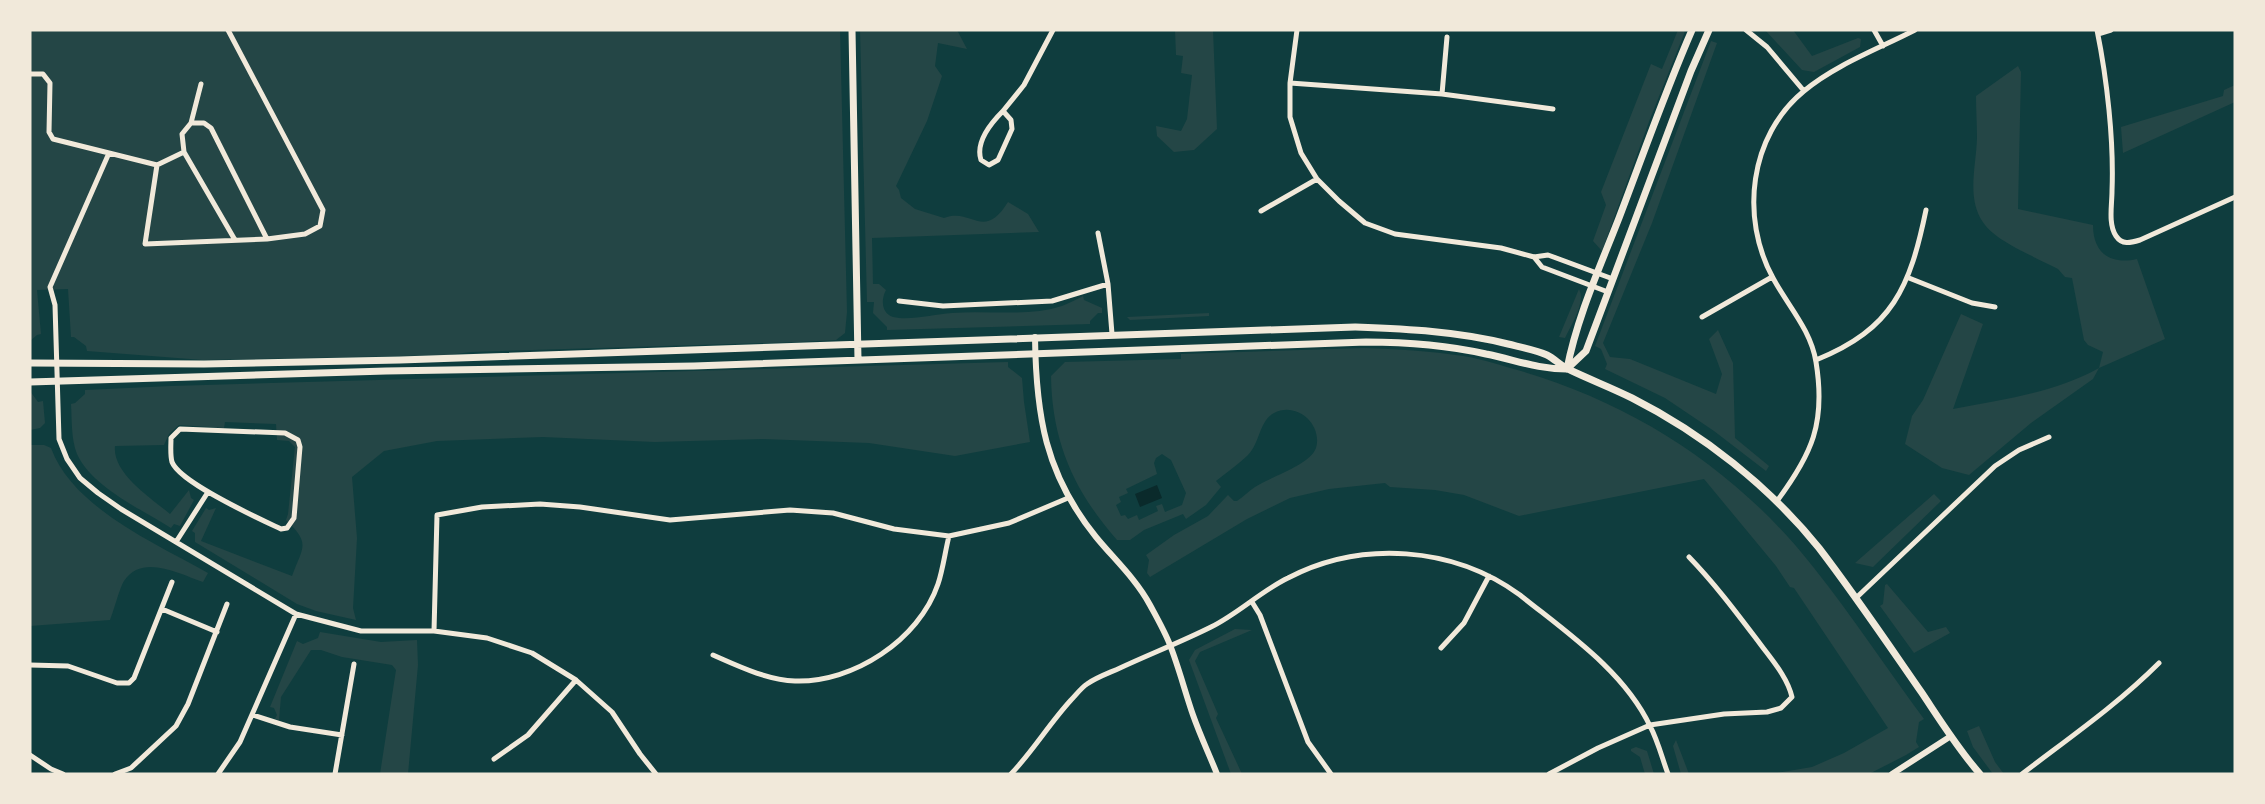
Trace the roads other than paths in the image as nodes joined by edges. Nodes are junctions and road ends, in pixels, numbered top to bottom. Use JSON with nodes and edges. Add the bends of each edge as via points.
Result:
{"nodes":[{"id":1,"x":228,"y":30,"type":"edge"},
{"id":2,"x":852,"y":30,"type":"edge"},
{"id":3,"x":1053,"y":30,"type":"edge"},
{"id":4,"x":1297,"y":30,"type":"edge"},
{"id":5,"x":1692,"y":30,"type":"edge"},
{"id":6,"x":1709,"y":30,"type":"edge"},
{"id":7,"x":1746,"y":30,"type":"edge"},
{"id":8,"x":1874,"y":30,"type":"edge"},
{"id":9,"x":1915,"y":30,"type":"edge"},
{"id":10,"x":2111,"y":30,"type":"edge"},
{"id":11,"x":2097,"y":32,"type":"edge"},
{"id":12,"x":1447,"y":37,"type":"dead end"},
{"id":13,"x":1883,"y":46,"type":"junction"},
{"id":14,"x":30,"y":74,"type":"edge"},
{"id":15,"x":1290,"y":83,"type":"junction"},
{"id":16,"x":201,"y":84,"type":"dead end"},
{"id":17,"x":1804,"y":91,"type":"junction"},
{"id":18,"x":1442,"y":94,"type":"junction"},
{"id":19,"x":1553,"y":110,"type":"dead end"},
{"id":20,"x":1003,"y":111,"type":"junction"},
{"id":21,"x":191,"y":123,"type":"junction"},
{"id":22,"x":184,"y":152,"type":"junction"},
{"id":23,"x":109,"y":153,"type":"junction"},
{"id":24,"x":157,"y":165,"type":"junction"},
{"id":25,"x":1317,"y":179,"type":"junction"},
{"id":26,"x":2235,"y":197,"type":"edge"},
{"id":27,"x":1926,"y":210,"type":"dead end"},
{"id":28,"x":1261,"y":211,"type":"dead end"},
{"id":29,"x":1098,"y":233,"type":"dead end"},
{"id":30,"x":267,"y":239,"type":"junction"},
{"id":31,"x":235,"y":240,"type":"junction"},
{"id":32,"x":1534,"y":257,"type":"junction"},
{"id":33,"x":1598,"y":273,"type":"junction"},
{"id":34,"x":1772,"y":277,"type":"junction"},
{"id":35,"x":1908,"y":278,"type":"junction"},
{"id":36,"x":1613,"y":279,"type":"junction"},
{"id":37,"x":1108,"y":284,"type":"junction"},
{"id":38,"x":1593,"y":286,"type":"junction"},
{"id":39,"x":1608,"y":292,"type":"junction"},
{"id":40,"x":900,"y":301,"type":"dead end"},
{"id":41,"x":1995,"y":307,"type":"dead end"},
{"id":42,"x":1702,"y":317,"type":"dead end"},
{"id":43,"x":1112,"y":334,"type":"junction"},
{"id":44,"x":1035,"y":337,"type":"junction"},
{"id":45,"x":858,"y":345,"type":"junction"},
{"id":46,"x":1035,"y":354,"type":"junction"},
{"id":47,"x":858,"y":360,"type":"junction"},
{"id":48,"x":1816,"y":360,"type":"junction"},
{"id":49,"x":30,"y":363,"type":"edge"},
{"id":50,"x":58,"y":363,"type":"junction"},
{"id":51,"x":1568,"y":369,"type":"junction"},
{"id":52,"x":58,"y":381,"type":"junction"},
{"id":53,"x":30,"y":382,"type":"edge"},
{"id":54,"x":2049,"y":437,"type":"dead end"},
{"id":55,"x":208,"y":492,"type":"junction"},
{"id":56,"x":1068,"y":498,"type":"junction"},
{"id":57,"x":1777,"y":501,"type":"junction"},
{"id":58,"x":949,"y":536,"type":"junction"},
{"id":59,"x":177,"y":542,"type":"junction"},
{"id":60,"x":1689,"y":558,"type":"dead end"},
{"id":61,"x":1489,"y":576,"type":"junction"},
{"id":62,"x":172,"y":582,"type":"dead end"},
{"id":63,"x":1856,"y":598,"type":"junction"},
{"id":64,"x":1252,"y":602,"type":"junction"},
{"id":65,"x":227,"y":604,"type":"dead end"},
{"id":66,"x":162,"y":609,"type":"junction"},
{"id":67,"x":296,"y":614,"type":"junction"},
{"id":68,"x":434,"y":631,"type":"junction"},
{"id":69,"x":217,"y":632,"type":"junction"},
{"id":70,"x":1170,"y":645,"type":"junction"},
{"id":71,"x":1441,"y":648,"type":"dead end"},
{"id":72,"x":713,"y":655,"type":"dead end"},
{"id":73,"x":2159,"y":663,"type":"dead end"},
{"id":74,"x":354,"y":664,"type":"dead end"},
{"id":75,"x":30,"y":665,"type":"edge"},
{"id":76,"x":576,"y":680,"type":"junction"},
{"id":77,"x":253,"y":715,"type":"junction"},
{"id":78,"x":1650,"y":725,"type":"junction"},
{"id":79,"x":342,"y":735,"type":"junction"},
{"id":80,"x":1951,"y":736,"type":"junction"},
{"id":81,"x":30,"y":755,"type":"edge"},
{"id":82,"x":494,"y":759,"type":"dead end"},
{"id":83,"x":133,"y":771,"type":"edge"},
{"id":84,"x":63,"y":774,"type":"edge"},
{"id":85,"x":115,"y":774,"type":"edge"},
{"id":86,"x":218,"y":774,"type":"edge"},
{"id":87,"x":335,"y":774,"type":"edge"},
{"id":88,"x":656,"y":774,"type":"edge"},
{"id":89,"x":1011,"y":774,"type":"edge"},
{"id":90,"x":1217,"y":774,"type":"edge"},
{"id":91,"x":1331,"y":774,"type":"edge"},
{"id":92,"x":1549,"y":774,"type":"edge"},
{"id":93,"x":1668,"y":774,"type":"edge"},
{"id":94,"x":1892,"y":774,"type":"edge"},
{"id":95,"x":1980,"y":774,"type":"edge"},
{"id":96,"x":2022,"y":774,"type":"edge"}],
"edges":[{"from":1,"to":30,"type":"street","via":[[323,210],[320,226],[305,234]]},
{"from":2,"to":45,"type":"main road"},
{"from":3,"to":20,"type":"street","via":[[1024,85]]},
{"from":4,"to":15,"type":"street"},
{"from":5,"to":33,"type":"main road"},
{"from":6,"to":36,"type":"main road"},
{"from":7,"to":17,"type":"street","via":[[1767,47]]},
{"from":8,"to":13,"type":"street"},
{"from":9,"to":13,"type":"street"},
{"from":10,"to":11,"type":"street"},
{"from":11,"to":26,"type":"street","via":[[2106,86],[2114,234],[2121,242],[2140,240]]},
{"from":12,"to":18,"type":"street"},
{"from":13,"to":17,"type":"street"},
{"from":14,"to":23,"type":"street","via":[[43,74],[50,83],[49,132],[53,139]]},
{"from":15,"to":18,"type":"street"},
{"from":15,"to":25,"type":"street","via":[[1290,117],[1301,153]]},
{"from":16,"to":21,"type":"street"},
{"from":17,"to":34,"type":"street","via":[[1781,115],[1756,169],[1752,195],[1757,229]]},
{"from":18,"to":19,"type":"street"},
{"from":20,"to":20,"type":"street","via":[[980,145],[981,159],[989,165],[998,160],[1012,129],[1011,120]]},
{"from":21,"to":22,"type":"street","via":[[182,134]]},
{"from":21,"to":30,"type":"street","via":[[204,123],[211,128]]},
{"from":22,"to":24,"type":"street"},
{"from":22,"to":31,"type":"street"},
{"from":23,"to":24,"type":"street"},
{"from":23,"to":50,"type":"street","via":[[50,287],[55,305]]},
{"from":24,"to":31,"type":"street","via":[[145,244]]},
{"from":25,"to":28,"type":"street"},
{"from":25,"to":32,"type":"street","via":[[1365,222],[1395,234],[1501,248]]},
{"from":27,"to":35,"type":"street"},
{"from":29,"to":37,"type":"street"},
{"from":30,"to":31,"type":"street"},
{"from":32,"to":33,"type":"street","via":[[1548,255]]},
{"from":32,"to":38,"type":"street","via":[[1542,267]]},
{"from":33,"to":36,"type":"street"},
{"from":33,"to":38,"type":"main road"},
{"from":34,"to":42,"type":"street"},
{"from":34,"to":48,"type":"street","via":[[1804,328]]},
{"from":35,"to":41,"type":"street","via":[[1972,303]]},
{"from":35,"to":48,"type":"street","via":[[1891,309],[1872,328]]},
{"from":36,"to":39,"type":"main road"},
{"from":37,"to":40,"type":"street","via":[[1052,301],[944,306]]},
{"from":37,"to":43,"type":"street"},
{"from":38,"to":39,"type":"street"},
{"from":38,"to":51,"type":"main road"},
{"from":39,"to":51,"type":"main road","via":[[1586,351]]},
{"from":43,"to":44,"type":"main road"},
{"from":43,"to":51,"type":"main road","via":[[1355,327],[1416,329],[1507,343],[1547,355]]},
{"from":44,"to":45,"type":"main road"},
{"from":44,"to":46,"type":"street"},
{"from":45,"to":47,"type":"main road"},
{"from":45,"to":50,"type":"main road","via":[[216,364]]},
{"from":46,"to":47,"type":"main road"},
{"from":46,"to":51,"type":"main road","via":[[1401,342],[1487,354],[1542,369]]},
{"from":46,"to":56,"type":"street","via":[[1040,417],[1050,458]]},
{"from":47,"to":52,"type":"main road"},
{"from":48,"to":57,"type":"street","via":[[1817,424],[1807,456]]},
{"from":49,"to":50,"type":"main road"},
{"from":50,"to":52,"type":"street"},
{"from":51,"to":57,"type":"main road","via":[[1634,399],[1701,439]]},
{"from":52,"to":53,"type":"main road"},
{"from":52,"to":59,"type":"street","via":[[59,439],[80,478],[121,509]]},
{"from":54,"to":63,"type":"street","via":[[1995,466]]},
{"from":55,"to":55,"type":"street","via":[[281,529],[287,528],[294,518],[298,440],[285,433],[180,429],[171,438],[172,462]]},
{"from":55,"to":59,"type":"street"},
{"from":56,"to":58,"type":"street","via":[[1009,523]]},
{"from":56,"to":70,"type":"street","via":[[1148,602]]},
{"from":57,"to":63,"type":"main road"},
{"from":58,"to":68,"type":"street","via":[[894,530],[833,513],[790,510],[670,520],[540,504],[482,507],[436,515]]},
{"from":58,"to":72,"type":"street","via":[[937,586],[917,622],[887,650],[863,665],[834,677],[795,681],[752,671]]},
{"from":59,"to":67,"type":"street"},
{"from":60,"to":78,"type":"street","via":[[1718,586],[1778,667],[1792,697],[1781,708],[1767,712]]},
{"from":61,"to":64,"type":"street","via":[[1469,567],[1412,554],[1344,556],[1271,587]]},
{"from":61,"to":71,"type":"street","via":[[1464,623]]},
{"from":61,"to":78,"type":"street","via":[[1520,595],[1606,667],[1632,696]]},
{"from":62,"to":66,"type":"street"},
{"from":63,"to":80,"type":"main road"},
{"from":64,"to":70,"type":"street","via":[[1214,626]]},
{"from":64,"to":91,"type":"street","via":[[1308,742]]},
{"from":65,"to":69,"type":"street"},
{"from":66,"to":69,"type":"street"},
{"from":66,"to":75,"type":"street","via":[[129,682],[117,682],[68,666]]},
{"from":67,"to":68,"type":"street","via":[[361,631]]},
{"from":67,"to":77,"type":"street"},
{"from":68,"to":76,"type":"street","via":[[487,638],[532,653]]},
{"from":69,"to":83,"type":"street","via":[[176,726]]},
{"from":70,"to":89,"type":"street","via":[[1086,684]]},
{"from":70,"to":90,"type":"street"},
{"from":73,"to":96,"type":"street","via":[[2091,724]]},
{"from":74,"to":79,"type":"street"},
{"from":76,"to":82,"type":"street","via":[[528,735]]},
{"from":76,"to":88,"type":"street","via":[[612,712]]},
{"from":77,"to":79,"type":"street","via":[[290,727]]},
{"from":77,"to":86,"type":"street"},
{"from":78,"to":92,"type":"street"},
{"from":78,"to":93,"type":"street"},
{"from":79,"to":87,"type":"street"},
{"from":80,"to":94,"type":"street"},
{"from":80,"to":95,"type":"main road"},
{"from":81,"to":84,"type":"street"},
{"from":83,"to":85,"type":"street"}]}
